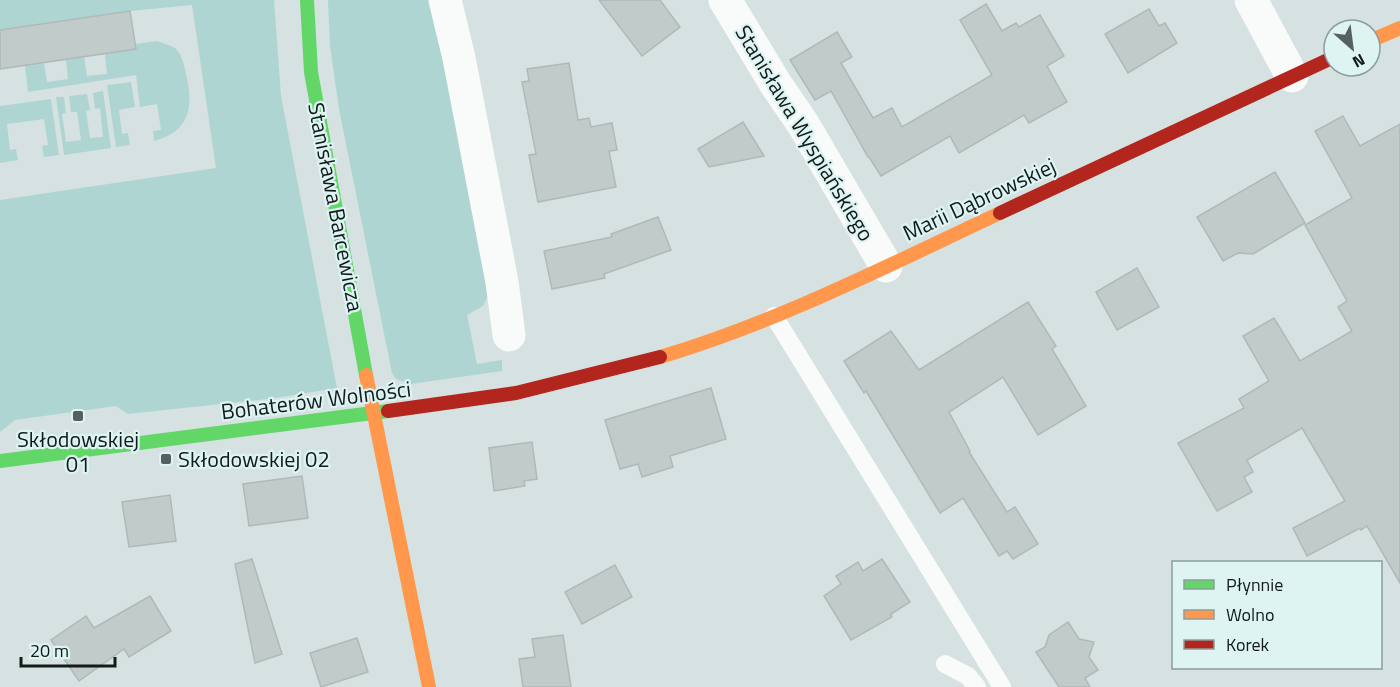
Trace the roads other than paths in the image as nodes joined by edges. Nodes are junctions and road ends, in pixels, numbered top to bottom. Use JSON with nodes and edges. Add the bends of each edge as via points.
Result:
{"nodes":[{"id":1,"x":307,"y":0,"type":"edge"},
{"id":2,"x":445,"y":0,"type":"edge"},
{"id":3,"x":724,"y":0,"type":"edge"},
{"id":4,"x":1251,"y":0,"type":"edge"},
{"id":5,"x":1400,"y":28,"type":"edge"},
{"id":6,"x":1382,"y":36,"type":"edge"},
{"id":7,"x":1322,"y":62,"type":"edge"},
{"id":8,"x":1292,"y":76,"type":"junction"},
{"id":9,"x":886,"y":266,"type":"junction"},
{"id":10,"x":774,"y":316,"type":"junction"},
{"id":11,"x":509,"y":335,"type":"dead end"},
{"id":12,"x":635,"y":364,"type":"joint"},
{"id":13,"x":375,"y":413,"type":"junction"},
{"id":14,"x":0,"y":461,"type":"edge"},
{"id":15,"x":945,"y":664,"type":"dead end"},
{"id":16,"x":429,"y":687,"type":"edge"},
{"id":17,"x":977,"y":687,"type":"edge"},
{"id":18,"x":1002,"y":687,"type":"edge"}],
"edges":[{"from":1,"to":13,"type":"street","name":"Stanisława Barcewicza","via":[[311,72]]},
{"from":2,"to":11,"type":"street","via":[[500,270]]},
{"from":3,"to":9,"type":"street","name":"Stanisława Wyspiańskiego"},
{"from":4,"to":8,"type":"street"},
{"from":5,"to":6,"type":"street"},
{"from":7,"to":8,"type":"street","name":"Marii Dąbrowskiej"},
{"from":8,"to":9,"type":"street","name":"Marii Dąbrowskiej"},
{"from":9,"to":10,"type":"street","name":"Marii Dąbrowskiej"},
{"from":10,"to":12,"type":"street","name":"Marii Dąbrowskiej"},
{"from":10,"to":18,"type":"lane"},
{"from":12,"to":13,"type":"street","name":"Bohaterów Wolności","via":[[516,393]]},
{"from":13,"to":14,"type":"street","name":"Bohaterów Wolności"},
{"from":13,"to":16,"type":"street","name":"Stanisława Barcewicza"},
{"from":15,"to":17,"type":"lane","via":[[968,676]]}]}
